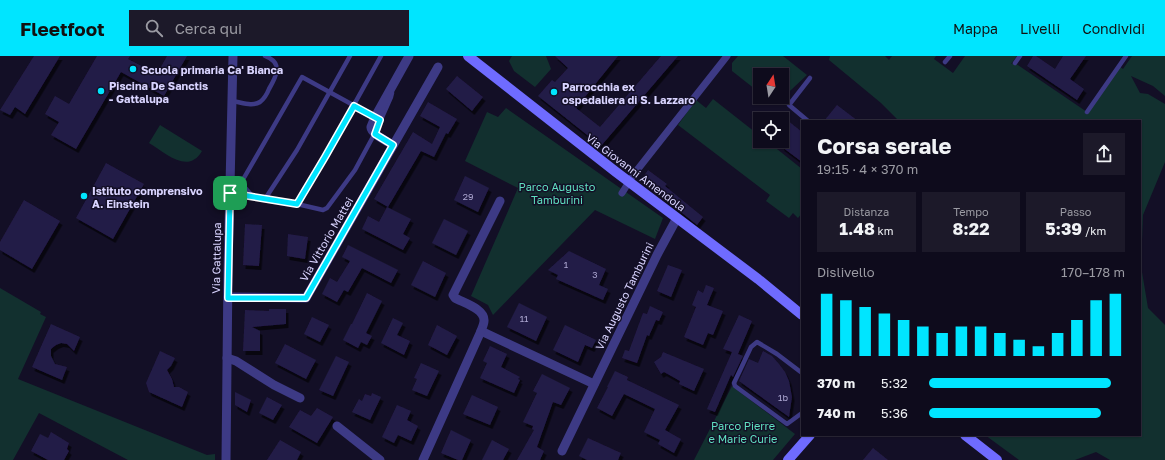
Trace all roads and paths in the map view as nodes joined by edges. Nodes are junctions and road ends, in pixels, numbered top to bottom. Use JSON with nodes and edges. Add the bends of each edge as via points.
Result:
{"nodes":[{"id":1,"x":233,"y":56,"type":"edge"},
{"id":2,"x":265,"y":56,"type":"edge"},
{"id":3,"x":350,"y":56,"type":"edge"},
{"id":4,"x":381,"y":56,"type":"edge"},
{"id":5,"x":409,"y":56,"type":"edge"},
{"id":6,"x":468,"y":56,"type":"edge"},
{"id":7,"x":727,"y":56,"type":"edge"},
{"id":8,"x":950,"y":56,"type":"edge"},
{"id":9,"x":1020,"y":56,"type":"edge"},
{"id":10,"x":1126,"y":56,"type":"edge"},
{"id":11,"x":945,"y":62,"type":"dead end"},
{"id":12,"x":1015,"y":63,"type":"dead end"},
{"id":13,"x":438,"y":67,"type":"dead end"},
{"id":14,"x":810,"y":78,"type":"dead end"},
{"id":15,"x":330,"y":92,"type":"junction"},
{"id":16,"x":232,"y":101,"type":"junction"},
{"id":17,"x":354,"y":106,"type":"junction"},
{"id":18,"x":1087,"y":112,"type":"dead end"},
{"id":19,"x":378,"y":119,"type":"junction"},
{"id":20,"x":807,"y":120,"type":"edge"},
{"id":21,"x":375,"y":134,"type":"junction"},
{"id":22,"x":393,"y":145,"type":"junction"},
{"id":23,"x":629,"y":182,"type":"junction"},
{"id":24,"x":230,"y":193,"type":"junction"},
{"id":25,"x":622,"y":193,"type":"dead end"},
{"id":26,"x":253,"y":197,"type":"junction"},
{"id":27,"x":265,"y":199,"type":"junction"},
{"id":28,"x":500,"y":201,"type":"dead end"},
{"id":29,"x":297,"y":204,"type":"junction"},
{"id":30,"x":677,"y":218,"type":"junction"},
{"id":31,"x":228,"y":298,"type":"junction"},
{"id":32,"x":791,"y":305,"type":"junction"},
{"id":33,"x":801,"y":310,"type":"edge"},
{"id":34,"x":801,"y":314,"type":"edge"},
{"id":35,"x":481,"y":331,"type":"junction"},
{"id":36,"x":227,"y":358,"type":"junction"},
{"id":37,"x":801,"y":372,"type":"edge"},
{"id":38,"x":594,"y":384,"type":"junction"},
{"id":39,"x":300,"y":398,"type":"dead end"},
{"id":40,"x":801,"y":415,"type":"edge"},
{"id":41,"x":337,"y":426,"type":"dead end"},
{"id":42,"x":958,"y":436,"type":"edge"},
{"id":43,"x":966,"y":436,"type":"edge"},
{"id":44,"x":810,"y":437,"type":"edge"},
{"id":45,"x":975,"y":444,"type":"junction"},
{"id":46,"x":562,"y":450,"type":"dead end"},
{"id":47,"x":377,"y":459,"type":"edge"},
{"id":48,"x":226,"y":460,"type":"edge"},
{"id":49,"x":423,"y":460,"type":"edge"},
{"id":50,"x":788,"y":460,"type":"edge"},
{"id":51,"x":997,"y":460,"type":"edge"}],
"edges":[{"from":1,"to":16,"type":"street","name":"Via Gattalupa"},
{"from":2,"to":16,"type":"lane","via":[[275,63],[277,75],[264,98],[255,104]]},
{"from":3,"to":15,"type":"lane"},
{"from":4,"to":17,"type":"lane"},
{"from":5,"to":19,"type":"street"},
{"from":6,"to":23,"type":"main road","name":"Via Giovanni Amendola"},
{"from":7,"to":23,"type":"street"},
{"from":8,"to":11,"type":"lane"},
{"from":9,"to":12,"type":"lane"},
{"from":10,"to":18,"type":"lane"},
{"from":13,"to":22,"type":"street","name":"Via Vittorio Mattei"},
{"from":14,"to":20,"type":"lane","via":[[789,105]]},
{"from":15,"to":17,"type":"lane"},
{"from":15,"to":26,"type":"lane","via":[[302,77],[241,183]]},
{"from":15,"to":27,"type":"lane"},
{"from":16,"to":24,"type":"street","name":"Via Gattalupa"},
{"from":17,"to":19,"type":"lane"},
{"from":17,"to":29,"type":"lane"},
{"from":19,"to":21,"type":"street","via":[[371,127]]},
{"from":21,"to":22,"type":"street"},
{"from":21,"to":29,"type":"lane","via":[[355,170],[327,208],[323,210]]},
{"from":22,"to":31,"type":"street","name":"Via Vittorio Mattei","via":[[306,298]]},
{"from":23,"to":25,"type":"street"},
{"from":23,"to":30,"type":"main road","name":"Via Giovanni Amendola"},
{"from":24,"to":26,"type":"lane"},
{"from":24,"to":31,"type":"street","name":"Via Gattalupa"},
{"from":26,"to":27,"type":"lane"},
{"from":27,"to":29,"type":"lane"},
{"from":28,"to":35,"type":"street","via":[[453,295],[483,315]]},
{"from":30,"to":32,"type":"main road","name":"Via Giovanni Amendola"},
{"from":30,"to":38,"type":"street","name":"Via Augusto Tamburini"},
{"from":31,"to":36,"type":"street","name":"Via Gattalupa"},
{"from":32,"to":33,"type":"main road","name":"Via Giovanni Amendola"},
{"from":32,"to":34,"type":"main road","name":"Via Giovanni Amendola"},
{"from":35,"to":38,"type":"street"},
{"from":35,"to":49,"type":"street"},
{"from":36,"to":39,"type":"street"},
{"from":36,"to":48,"type":"street","name":"Via Gattalupa"},
{"from":37,"to":40,"type":"lane","via":[[757,342],[751,346],[734,383],[786,424]]},
{"from":38,"to":46,"type":"street","name":"Via Augusto Tamburini"},
{"from":41,"to":47,"type":"street"},
{"from":42,"to":45,"type":"main road"},
{"from":43,"to":45,"type":"main road"},
{"from":44,"to":50,"type":"main road"},
{"from":45,"to":51,"type":"main road"}]}
